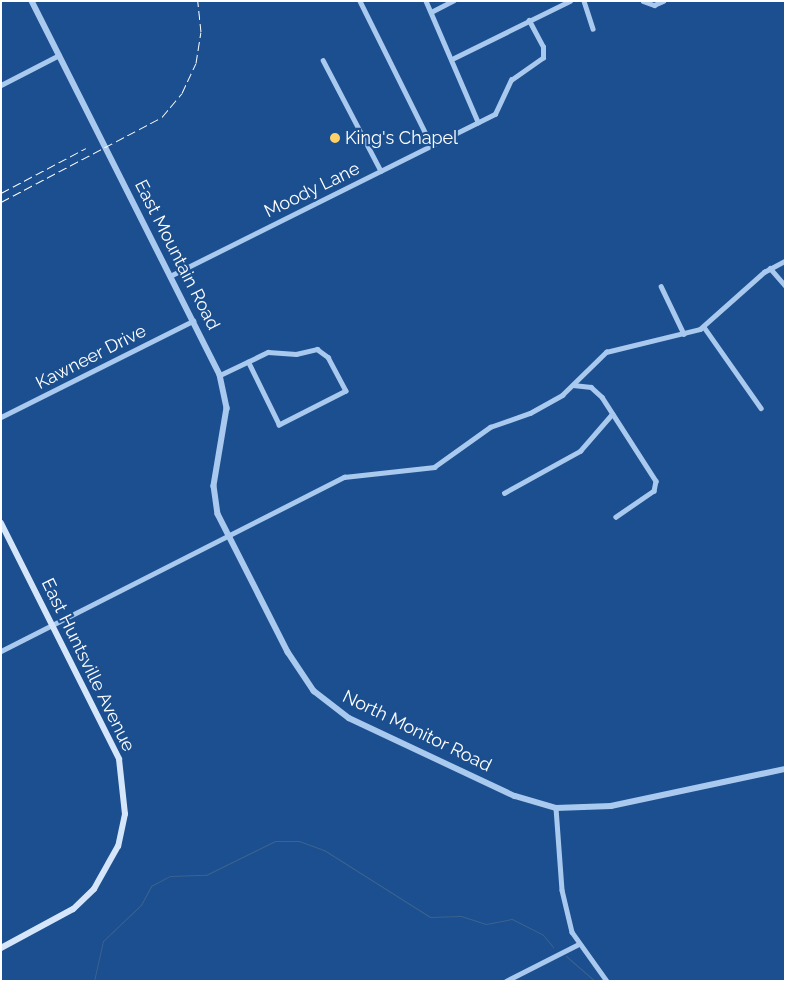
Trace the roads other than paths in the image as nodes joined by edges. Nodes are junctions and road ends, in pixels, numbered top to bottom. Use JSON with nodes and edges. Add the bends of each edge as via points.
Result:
{"nodes":[{"id":1,"x":32,"y":1,"type":"edge"},
{"id":2,"x":360,"y":1,"type":"edge"},
{"id":3,"x":426,"y":1,"type":"edge"},
{"id":4,"x":453,"y":1,"type":"edge"},
{"id":5,"x":570,"y":1,"type":"edge"},
{"id":6,"x":584,"y":1,"type":"edge"},
{"id":7,"x":643,"y":1,"type":"edge"},
{"id":8,"x":663,"y":1,"type":"edge"},
{"id":9,"x":431,"y":12,"type":"junction"},
{"id":10,"x":530,"y":21,"type":"junction"},
{"id":11,"x":593,"y":29,"type":"dead end"},
{"id":12,"x":59,"y":55,"type":"junction"},
{"id":13,"x":454,"y":58,"type":"junction"},
{"id":14,"x":323,"y":60,"type":"dead end"},
{"id":15,"x":1,"y":85,"type":"edge"},
{"id":16,"x":478,"y":122,"type":"junction"},
{"id":17,"x":432,"y":146,"type":"junction"},
{"id":18,"x":381,"y":171,"type":"junction"},
{"id":19,"x":785,"y":261,"type":"edge"},
{"id":20,"x":770,"y":268,"type":"junction"},
{"id":21,"x":170,"y":276,"type":"junction"},
{"id":22,"x":785,"y":285,"type":"edge"},
{"id":23,"x":661,"y":286,"type":"dead end"},
{"id":24,"x":193,"y":321,"type":"junction"},
{"id":25,"x":704,"y":327,"type":"junction"},
{"id":26,"x":684,"y":334,"type":"junction"},
{"id":27,"x":248,"y":362,"type":"junction"},
{"id":28,"x":220,"y":376,"type":"junction"},
{"id":29,"x":573,"y":385,"type":"junction"},
{"id":30,"x":761,"y":408,"type":"dead end"},
{"id":31,"x":612,"y":414,"type":"junction"},
{"id":32,"x":1,"y":417,"type":"edge"},
{"id":33,"x":504,"y":493,"type":"dead end"},
{"id":34,"x":616,"y":518,"type":"dead end"},
{"id":35,"x":1,"y":524,"type":"edge"},
{"id":36,"x":226,"y":536,"type":"junction"},
{"id":37,"x":52,"y":624,"type":"junction"},
{"id":38,"x":1,"y":651,"type":"edge"},
{"id":39,"x":785,"y":769,"type":"edge"},
{"id":40,"x":556,"y":808,"type":"junction"},
{"id":41,"x":577,"y":944,"type":"junction"},
{"id":42,"x":1,"y":948,"type":"edge"},
{"id":43,"x":506,"y":981,"type":"edge"},
{"id":44,"x":607,"y":981,"type":"edge"}],
"edges":[{"from":1,"to":12,"type":"street","name":"East Mountain Road"},
{"from":2,"to":17,"type":"street"},
{"from":3,"to":9,"type":"street"},
{"from":4,"to":9,"type":"street"},
{"from":5,"to":10,"type":"street"},
{"from":6,"to":11,"type":"street"},
{"from":7,"to":8,"type":"street","via":[[654,5]]},
{"from":9,"to":13,"type":"street"},
{"from":10,"to":13,"type":"street"},
{"from":10,"to":16,"type":"street","name":"Moody Lane","via":[[543,47],[543,58],[511,80],[498,110]]},
{"from":12,"to":15,"type":"street"},
{"from":12,"to":21,"type":"street","name":"East Mountain Road"},
{"from":13,"to":16,"type":"street","via":[[461,87]]},
{"from":14,"to":18,"type":"street"},
{"from":16,"to":17,"type":"street","name":"Moody Lane"},
{"from":17,"to":18,"type":"street","name":"Moody Lane"},
{"from":18,"to":21,"type":"street","name":"Moody Lane"},
{"from":19,"to":20,"type":"street"},
{"from":20,"to":22,"type":"street"},
{"from":20,"to":25,"type":"street"},
{"from":21,"to":24,"type":"street","name":"East Mountain Road"},
{"from":23,"to":26,"type":"street"},
{"from":24,"to":28,"type":"street","name":"East Mountain Road"},
{"from":24,"to":32,"type":"street","name":"Kawneer Drive"},
{"from":25,"to":26,"type":"street"},
{"from":25,"to":30,"type":"street"},
{"from":26,"to":29,"type":"street","via":[[612,349]]},
{"from":27,"to":27,"type":"street","via":[[279,426],[346,391],[322,350],[296,354],[274,350]]},
{"from":27,"to":28,"type":"street"},
{"from":28,"to":36,"type":"street","name":"East Mountain Road","via":[[227,408],[214,486]]},
{"from":29,"to":31,"type":"street","via":[[595,389]]},
{"from":29,"to":36,"type":"street","via":[[535,411],[490,427],[434,467],[344,477]]},
{"from":31,"to":33,"type":"street","via":[[580,452]]},
{"from":31,"to":34,"type":"street","via":[[657,486]]},
{"from":35,"to":37,"type":"main road","name":"East Huntsville Avenue"},
{"from":36,"to":37,"type":"street"},
{"from":36,"to":40,"type":"street","name":"North Monitor Road","via":[[295,664],[326,702],[349,718],[515,796]]},
{"from":37,"to":38,"type":"street"},
{"from":37,"to":42,"type":"main road","name":"East Huntsville Avenue","via":[[119,759],[125,814],[118,846],[94,889],[73,909]]},
{"from":39,"to":40,"type":"street","name":"North Monitor Road","via":[[611,806]]},
{"from":40,"to":41,"type":"street","via":[[562,890]]},
{"from":41,"to":43,"type":"street"},
{"from":41,"to":44,"type":"street"}]}
